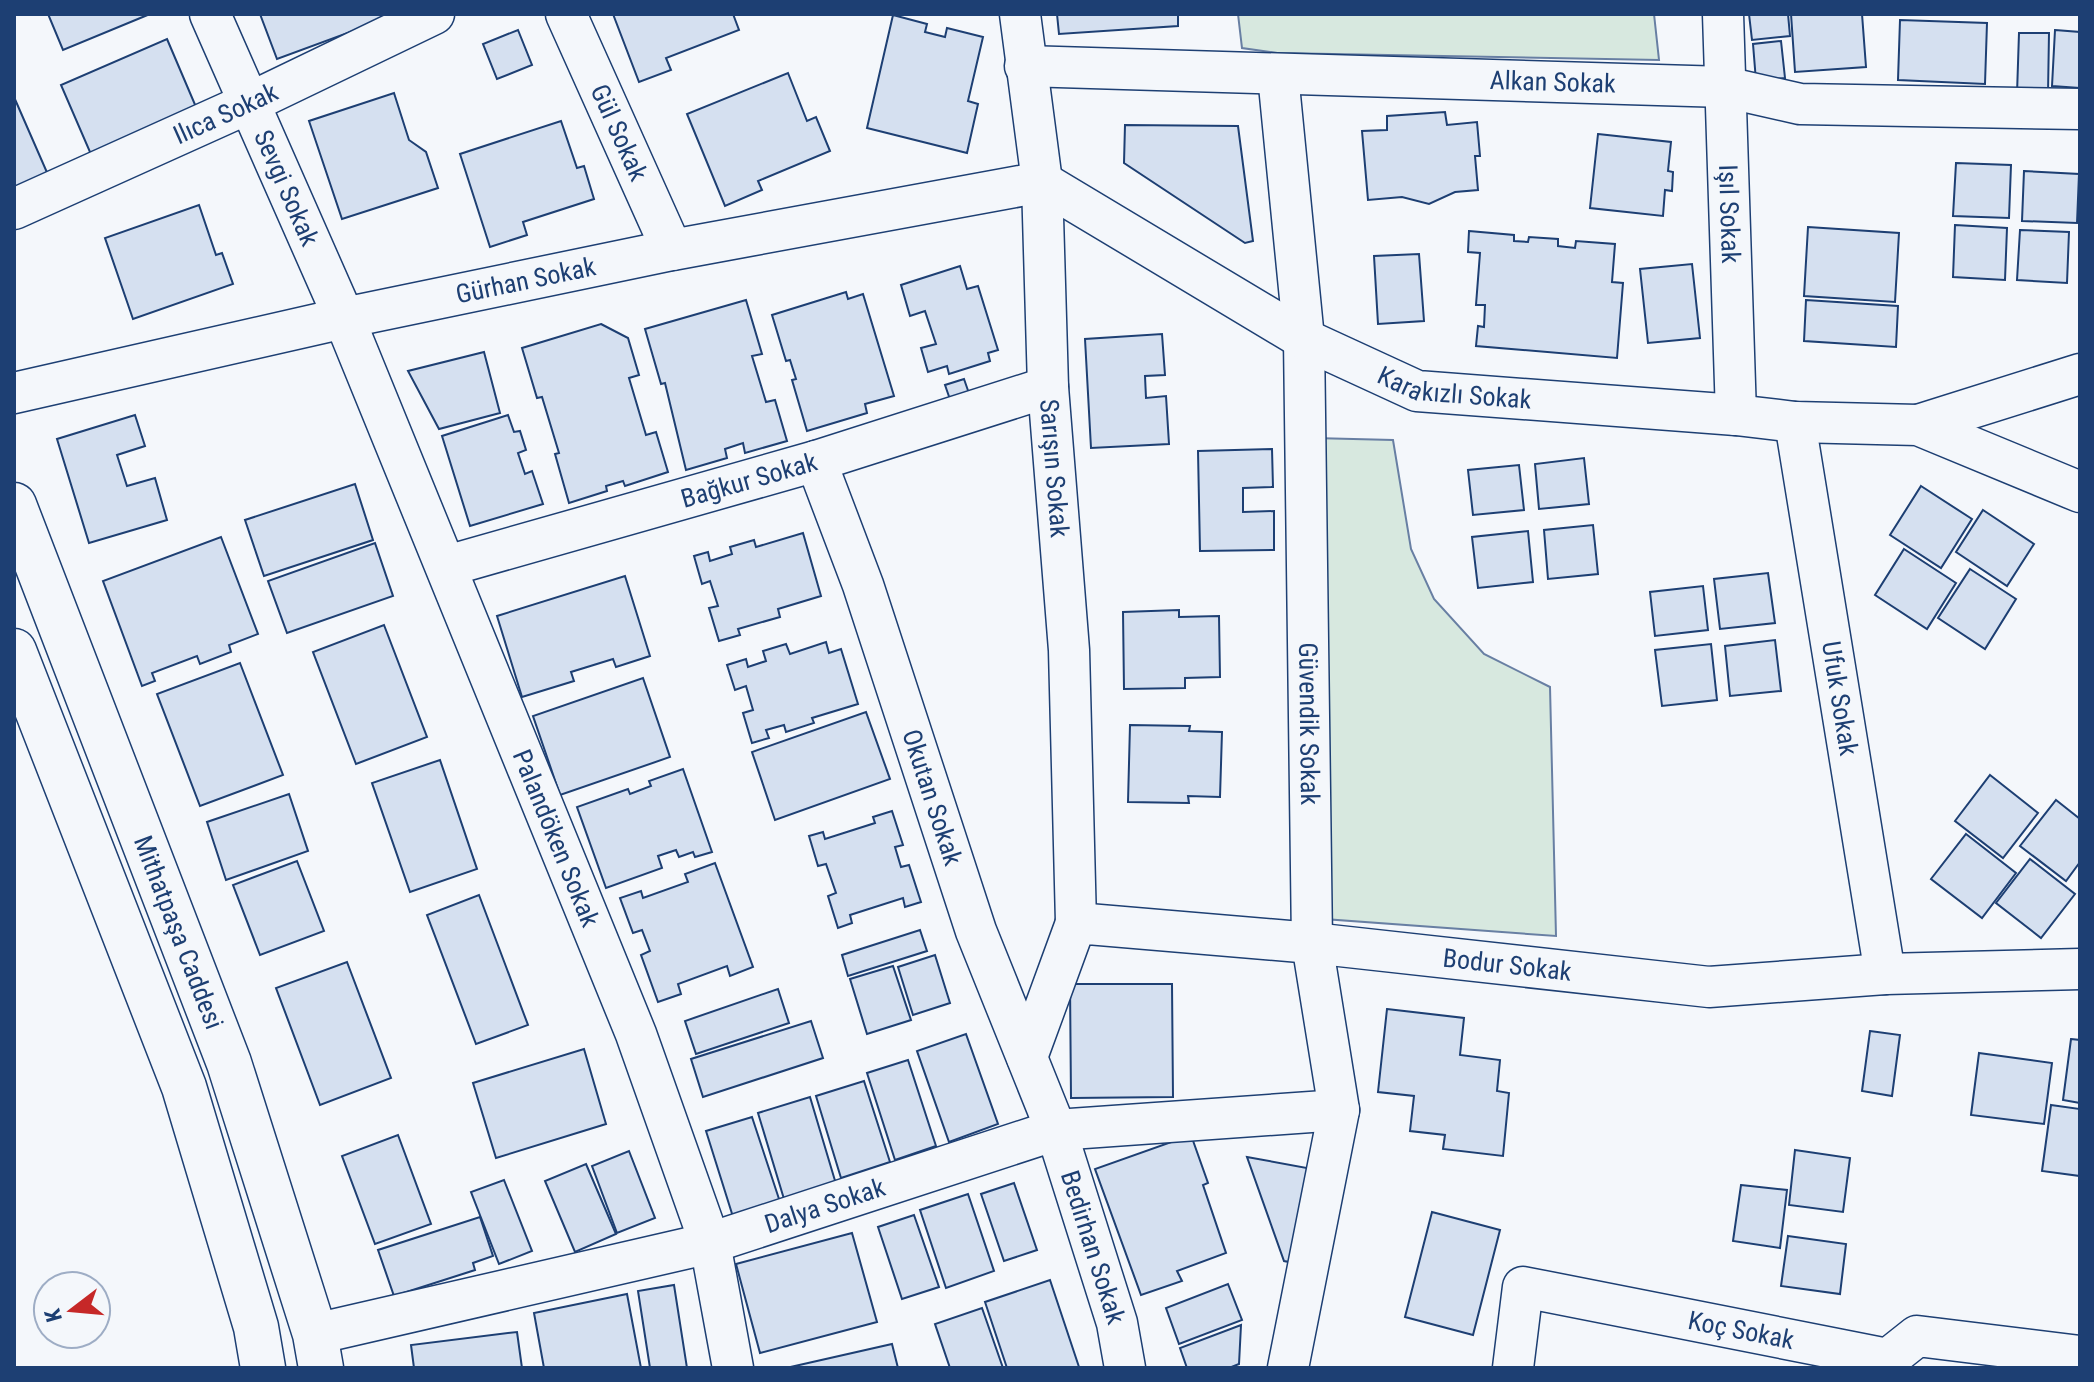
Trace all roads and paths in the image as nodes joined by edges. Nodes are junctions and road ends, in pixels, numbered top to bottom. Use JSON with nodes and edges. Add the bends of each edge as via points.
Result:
{"nodes":[{"id":1,"x":210,"y":14,"type":"edge"},
{"id":2,"x":434,"y":14,"type":"edge"},
{"id":3,"x":566,"y":14,"type":"edge"},
{"id":4,"x":1020,"y":14,"type":"edge"},
{"id":5,"x":1723,"y":14,"type":"edge"},
{"id":6,"x":1025,"y":66,"type":"junction"},
{"id":7,"x":1278,"y":75,"type":"junction"},
{"id":8,"x":1725,"y":87,"type":"junction"},
{"id":9,"x":247,"y":104,"type":"junction"},
{"id":10,"x":2080,"y":109,"type":"edge"},
{"id":11,"x":1042,"y":182,"type":"junction"},
{"id":12,"x":14,"y":209,"type":"edge"},
{"id":13,"x":672,"y":250,"type":"junction"},
{"id":14,"x":344,"y":318,"type":"junction"},
{"id":15,"x":1304,"y":339,"type":"junction"},
{"id":16,"x":2080,"y":374,"type":"edge"},
{"id":17,"x":1048,"y":387,"type":"junction"},
{"id":18,"x":14,"y":393,"type":"edge"},
{"id":19,"x":1736,"y":415,"type":"junction"},
{"id":20,"x":1795,"y":422,"type":"junction"},
{"id":21,"x":1918,"y":425,"type":"junction"},
{"id":22,"x":816,"y":461,"type":"junction"},
{"id":23,"x":2080,"y":492,"type":"edge"},
{"id":24,"x":14,"y":505,"type":"edge"},
{"id":25,"x":447,"y":566,"type":"junction"},
{"id":26,"x":14,"y":651,"type":"edge"},
{"id":27,"x":1076,"y":923,"type":"junction"},
{"id":28,"x":1312,"y":943,"type":"junction"},
{"id":29,"x":2080,"y":969,"type":"edge"},
{"id":30,"x":1885,"y":974,"type":"junction"},
{"id":31,"x":1027,"y":1057,"type":"junction"},
{"id":32,"x":1339,"y":1110,"type":"junction"},
{"id":33,"x":1056,"y":1130,"type":"junction"},
{"id":34,"x":710,"y":1243,"type":"junction"},
{"id":35,"x":318,"y":1351,"type":"edge"},
{"id":36,"x":2080,"y":1356,"type":"edge"},
{"id":37,"x":263,"y":1368,"type":"edge"},
{"id":38,"x":733,"y":1368,"type":"edge"},
{"id":39,"x":1125,"y":1368,"type":"edge"},
{"id":40,"x":1288,"y":1368,"type":"edge"},
{"id":41,"x":1513,"y":1368,"type":"edge"}],
"edges":[{"from":1,"to":9,"type":"street","name":"Sevgi Sokak"},
{"from":2,"to":9,"type":"street","name":"Ilıca Sokak"},
{"from":3,"to":13,"type":"street","name":"Gül Sokak"},
{"from":4,"to":6,"type":"street","name":"Sarışın Sokak"},
{"from":5,"to":8,"type":"street","name":"Işıl Sokak"},
{"from":6,"to":7,"type":"street","name":"Alkan Sokak"},
{"from":6,"to":11,"type":"street","name":"Sarışın Sokak"},
{"from":7,"to":8,"type":"street","name":"Alkan Sokak"},
{"from":7,"to":15,"type":"street","name":"Güvendik Sokak"},
{"from":8,"to":10,"type":"street","name":"Alkan Sokak","via":[[1800,104]]},
{"from":8,"to":19,"type":"street","name":"Işıl Sokak"},
{"from":9,"to":12,"type":"street","name":"Ilıca Sokak"},
{"from":9,"to":14,"type":"street","name":"Sevgi Sokak"},
{"from":11,"to":13,"type":"street","name":"Gürhan Sokak"},
{"from":11,"to":15,"type":"street","name":"Karakızlı Sokak"},
{"from":11,"to":17,"type":"street","name":"Sarışın Sokak"},
{"from":13,"to":14,"type":"street","name":"Gürhan Sokak"},
{"from":14,"to":18,"type":"street","name":"Gürhan Sokak"},
{"from":14,"to":25,"type":"street","name":"Palandöken Sokak"},
{"from":15,"to":19,"type":"street","name":"Karakızlı Sokak","via":[[1417,391]]},
{"from":15,"to":28,"type":"street","name":"Güvendik Sokak"},
{"from":16,"to":21,"type":"street","name":"Karakızlı Sokak"},
{"from":17,"to":22,"type":"street","name":"Bağkur Sokak"},
{"from":17,"to":27,"type":"street","name":"Sarışın Sokak","via":[[1069,650]]},
{"from":19,"to":20,"type":"street","name":"Karakızlı Sokak"},
{"from":20,"to":21,"type":"street","name":"Karakızlı Sokak"},
{"from":20,"to":30,"type":"street","name":"Ufuk Sokak"},
{"from":21,"to":23,"type":"street","name":"Karakızlı Sokak"},
{"from":22,"to":25,"type":"street","name":"Bağkur Sokak"},
{"from":22,"to":31,"type":"street","name":"Okutan Sokak","via":[[863,585],[976,931]]},
{"from":24,"to":35,"type":"main road","name":"Mithatpaşa Caddesi","via":[[229,1063]]},
{"from":25,"to":34,"type":"street","name":"Palandöken Sokak","via":[[636,1034]]},
{"from":26,"to":37,"type":"main road","name":"Mithatpaşa Caddesi","via":[[184,1087],[256,1327]]},
{"from":27,"to":28,"type":"street","name":"Bodur Sokak"},
{"from":27,"to":31,"type":"street"},
{"from":28,"to":30,"type":"street","name":"Bodur Sokak","via":[[1709,987]]},
{"from":28,"to":32,"type":"street","name":"Güvendik Sokak"},
{"from":29,"to":30,"type":"street","name":"Bodur Sokak"},
{"from":31,"to":33,"type":"street","name":"Okutan Sokak"},
{"from":32,"to":33,"type":"street","name":"Dalya Sokak"},
{"from":32,"to":40,"type":"street","name":"Güvendik Sokak"},
{"from":33,"to":34,"type":"street","name":"Dalya Sokak"},
{"from":33,"to":39,"type":"street","name":"Bedirhan Sokak","via":[[1117,1323]]},
{"from":34,"to":35,"type":"street","name":"Dalya Sokak"},
{"from":34,"to":38,"type":"street","name":"Palandöken Sokak"},
{"from":36,"to":41,"type":"street","name":"Koç Sokak","via":[[1917,1336],[1888,1359],[1523,1287]]}]}
